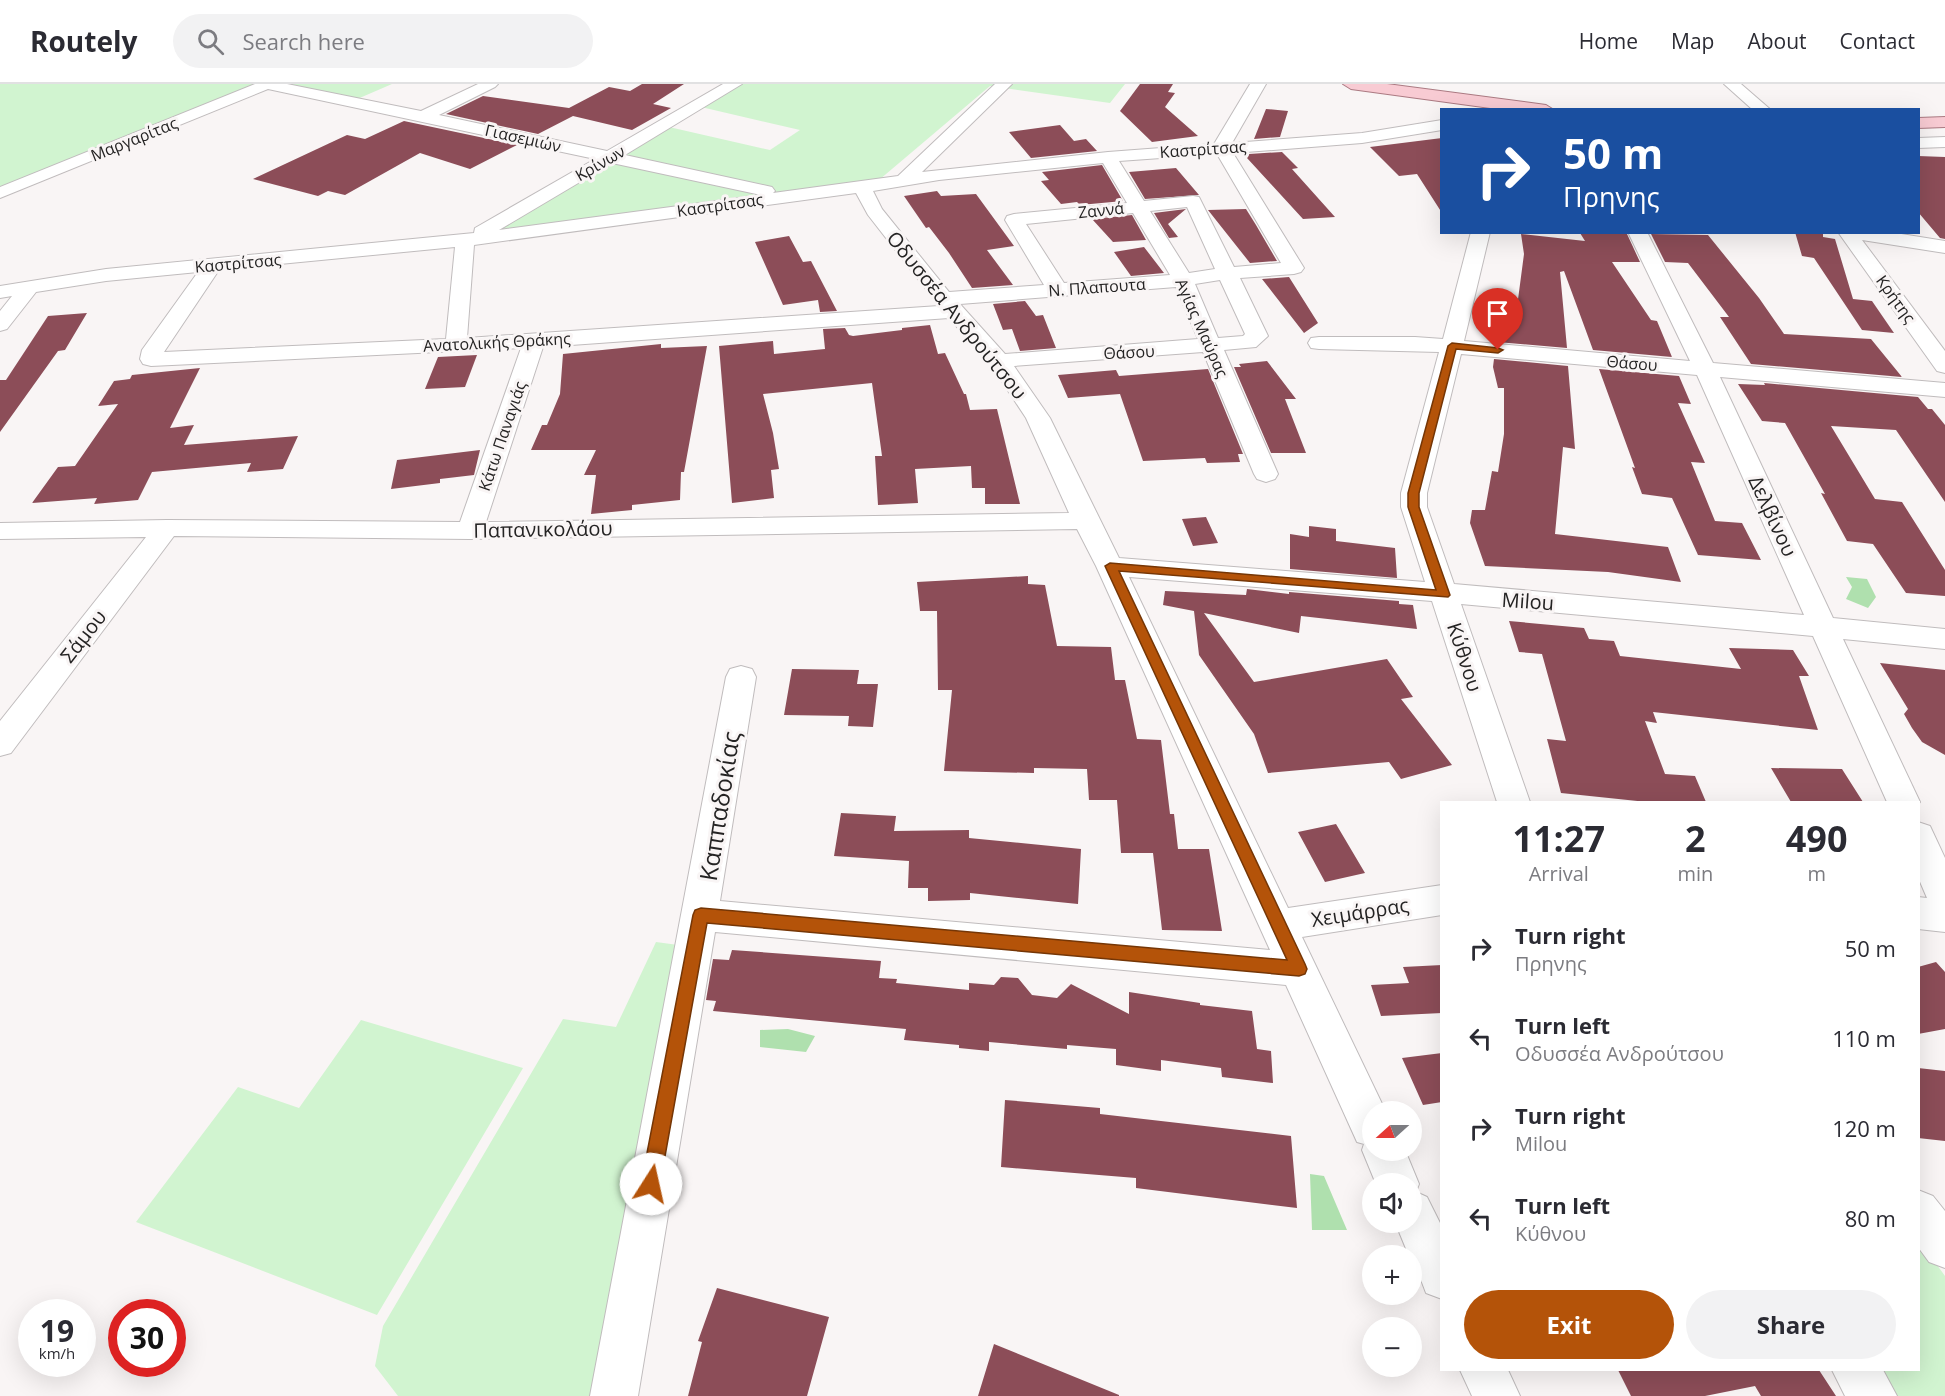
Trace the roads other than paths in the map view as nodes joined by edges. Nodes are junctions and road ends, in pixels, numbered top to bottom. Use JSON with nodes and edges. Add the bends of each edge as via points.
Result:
{"nodes":[{"id":1,"x":266,"y":84,"type":"edge"},
{"id":2,"x":490,"y":84,"type":"edge"},
{"id":3,"x":734,"y":84,"type":"edge"},
{"id":4,"x":1004,"y":84,"type":"edge"},
{"id":5,"x":1258,"y":84,"type":"edge"},
{"id":6,"x":1351,"y":84,"type":"edge"},
{"id":7,"x":1716,"y":84,"type":"edge"},
{"id":8,"x":1732,"y":84,"type":"edge"},
{"id":9,"x":1514,"y":108,"type":"edge"},
{"id":10,"x":1744,"y":108,"type":"edge"},
{"id":11,"x":1760,"y":108,"type":"edge"},
{"id":12,"x":423,"y":116,"type":"junction"},
{"id":13,"x":1440,"y":125,"type":"edge"},
{"id":14,"x":1945,"y":142,"type":"edge"},
{"id":15,"x":1920,"y":143,"type":"edge"},
{"id":16,"x":1221,"y":147,"type":"junction"},
{"id":17,"x":609,"y":157,"type":"junction"},
{"id":18,"x":1108,"y":157,"type":"junction"},
{"id":19,"x":903,"y":181,"type":"junction"},
{"id":20,"x":862,"y":187,"type":"junction"},
{"id":21,"x":0,"y":193,"type":"edge"},
{"id":22,"x":781,"y":196,"type":"junction"},
{"id":23,"x":1136,"y":206,"type":"junction"},
{"id":24,"x":1480,"y":234,"type":"edge"},
{"id":25,"x":1640,"y":234,"type":"edge"},
{"id":26,"x":1849,"y":234,"type":"edge"},
{"id":27,"x":1861,"y":234,"type":"edge"},
{"id":28,"x":465,"y":240,"type":"junction"},
{"id":29,"x":1945,"y":247,"type":"edge"},
{"id":30,"x":212,"y":266,"type":"junction"},
{"id":31,"x":1227,"y":273,"type":"junction"},
{"id":32,"x":1183,"y":280,"type":"junction"},
{"id":33,"x":30,"y":287,"type":"junction"},
{"id":34,"x":1057,"y":289,"type":"junction"},
{"id":35,"x":0,"y":292,"type":"edge"},
{"id":36,"x":949,"y":305,"type":"junction"},
{"id":37,"x":0,"y":325,"type":"edge"},
{"id":38,"x":534,"y":341,"type":"junction"},
{"id":39,"x":1319,"y":343,"type":"dead end"},
{"id":40,"x":456,"y":344,"type":"junction"},
{"id":41,"x":1209,"y":345,"type":"junction"},
{"id":42,"x":1452,"y":346,"type":"junction"},
{"id":43,"x":999,"y":361,"type":"junction"},
{"id":44,"x":1945,"y":366,"type":"edge"},
{"id":45,"x":1706,"y":370,"type":"junction"},
{"id":46,"x":1945,"y":390,"type":"edge"},
{"id":47,"x":1266,"y":474,"type":"dead end"},
{"id":48,"x":1086,"y":521,"type":"junction"},
{"id":49,"x":166,"y":528,"type":"junction"},
{"id":50,"x":0,"y":531,"type":"edge"},
{"id":51,"x":470,"y":531,"type":"junction"},
{"id":52,"x":1110,"y":566,"type":"junction"},
{"id":53,"x":1444,"y":595,"type":"junction"},
{"id":54,"x":1825,"y":628,"type":"junction"},
{"id":55,"x":1945,"y":639,"type":"edge"},
{"id":56,"x":741,"y":677,"type":"dead end"},
{"id":57,"x":0,"y":744,"type":"edge"},
{"id":58,"x":1513,"y":801,"type":"edge"},
{"id":59,"x":1904,"y":801,"type":"edge"},
{"id":60,"x":1920,"y":841,"type":"edge"},
{"id":61,"x":1945,"y":898,"type":"edge"},
{"id":62,"x":1440,"y":900,"type":"edge"},
{"id":63,"x":1920,"y":913,"type":"edge"},
{"id":64,"x":701,"y":915,"type":"junction"},
{"id":65,"x":1945,"y":916,"type":"edge"},
{"id":66,"x":1279,"y":925,"type":"junction"},
{"id":67,"x":1299,"y":969,"type":"junction"},
{"id":68,"x":1362,"y":1105,"type":"edge"},
{"id":69,"x":1920,"y":1214,"type":"edge"},
{"id":70,"x":1422,"y":1233,"type":"edge"},
{"id":71,"x":1945,"y":1246,"type":"edge"},
{"id":72,"x":1440,"y":1273,"type":"edge"},
{"id":73,"x":1484,"y":1371,"type":"edge"},
{"id":74,"x":1857,"y":1371,"type":"edge"},
{"id":75,"x":614,"y":1396,"type":"edge"},
{"id":76,"x":1497,"y":1396,"type":"edge"},
{"id":77,"x":1873,"y":1396,"type":"edge"}],
"edges":[{"from":1,"to":12,"type":"street","name":"Γιασεμιών"},
{"from":1,"to":21,"type":"street","name":"Μαργαρίτας"},
{"from":2,"to":12,"type":"street"},
{"from":3,"to":17,"type":"street","name":"Κρίνων"},
{"from":4,"to":19,"type":"street"},
{"from":5,"to":16,"type":"street"},
{"from":6,"to":9,"type":"main road"},
{"from":7,"to":10,"type":"street"},
{"from":8,"to":11,"type":"street"},
{"from":12,"to":17,"type":"street","name":"Γιασεμιών"},
{"from":13,"to":16,"type":"street","name":"Καστρίτσας","via":[[1362,138]]},
{"from":14,"to":15,"type":"street"},
{"from":16,"to":18,"type":"street","name":"Καστρίτσας"},
{"from":16,"to":31,"type":"street","name":"Ν. Πλαπουτα","via":[[1294,264],[1294,268],[1286,270]]},
{"from":17,"to":22,"type":"street","name":"Γιασεμιών"},
{"from":17,"to":28,"type":"street","name":"Κρίνων"},
{"from":18,"to":19,"type":"street","name":"Καστρίτσας"},
{"from":18,"to":23,"type":"street","name":"Αγίας Μαύρας"},
{"from":19,"to":20,"type":"street","name":"Καστρίτσας"},
{"from":20,"to":22,"type":"street","name":"Καστρίτσας"},
{"from":20,"to":36,"type":"street","name":"Οδυσσέα Ανδρούτσου","via":[[874,211]]},
{"from":22,"to":28,"type":"street","name":"Καστρίτσας"},
{"from":23,"to":31,"type":"street","name":"Ζαννά","via":[[1188,200],[1196,204]]},
{"from":23,"to":32,"type":"street","name":"Αγίας Μαύρας"},
{"from":23,"to":34,"type":"street","name":"Ζαννά","via":[[1014,220]]},
{"from":24,"to":42,"type":"street","name":"Κύθνου"},
{"from":25,"to":45,"type":"street","name":"Δελβίνου"},
{"from":26,"to":44,"type":"street","name":"Κρήτης"},
{"from":27,"to":29,"type":"street"},
{"from":28,"to":30,"type":"street","name":"Καστρίτσας"},
{"from":28,"to":40,"type":"street"},
{"from":30,"to":33,"type":"street","name":"Καστρίτσας","via":[[106,275]]},
{"from":30,"to":40,"type":"street","name":"Ανατολικής Θράκης","via":[[153,350],[151,359]]},
{"from":31,"to":32,"type":"street","name":"Ν. Πλαπουτα"},
{"from":31,"to":41,"type":"street","name":"Θάσου","via":[[1257,336],[1248,342]]},
{"from":32,"to":34,"type":"street","name":"Ν. Πλαπουτα"},
{"from":32,"to":41,"type":"street","name":"Αγίας Μαύρας"},
{"from":33,"to":35,"type":"street","name":"Καστρίτσας"},
{"from":33,"to":37,"type":"street"},
{"from":34,"to":36,"type":"street","name":"Ν. Πλαπουτα"},
{"from":36,"to":38,"type":"street","name":"Ανατολικής Θράκης"},
{"from":36,"to":43,"type":"street","name":"Οδυσσέα Ανδρούτσου"},
{"from":38,"to":40,"type":"street","name":"Ανατολικής Θράκης"},
{"from":38,"to":51,"type":"street","name":"Κάτω Παναγιάς"},
{"from":39,"to":42,"type":"street","name":"Θάσου","via":[[1375,341]]},
{"from":41,"to":43,"type":"street","name":"Θάσου"},
{"from":41,"to":47,"type":"street","name":"Αγίας Μαύρας"},
{"from":42,"to":45,"type":"street","name":"Θάσου"},
{"from":42,"to":53,"type":"street","name":"Κύθνου","via":[[1414,493],[1414,507]]},
{"from":43,"to":48,"type":"street","name":"Οδυσσέα Ανδρούτσου","via":[[1038,418]]},
{"from":45,"to":46,"type":"street","name":"Θάσου"},
{"from":45,"to":54,"type":"street","name":"Δελβίνου"},
{"from":48,"to":51,"type":"street","name":"Παπανικολάου"},
{"from":48,"to":52,"type":"street","name":"Οδυσσέα Ανδρούτσου"},
{"from":49,"to":50,"type":"street","name":"Παπανικολάου"},
{"from":49,"to":51,"type":"street","name":"Παπανικολάου"},
{"from":49,"to":57,"type":"street","name":"Σάμου"},
{"from":52,"to":53,"type":"street","name":"Milou"},
{"from":52,"to":66,"type":"street","name":"Οδυσσέα Ανδρούτσου"},
{"from":53,"to":54,"type":"street","name":"Milou","via":[[1642,609]]},
{"from":53,"to":58,"type":"street","name":"Κύθνου"},
{"from":54,"to":55,"type":"street","name":"Milou"},
{"from":54,"to":59,"type":"street","name":"Δελβίνου"},
{"from":56,"to":64,"type":"street","name":"Καππαδοκίας"},
{"from":60,"to":61,"type":"street"},
{"from":62,"to":66,"type":"street","name":"Χειμάρρας"},
{"from":63,"to":65,"type":"street"},
{"from":64,"to":67,"type":"street"},
{"from":64,"to":75,"type":"street","name":"Καππαδοκίας"},
{"from":66,"to":67,"type":"street","name":"Οδυσσέα Ανδρούτσου"},
{"from":67,"to":68,"type":"street","name":"Οδυσσέα Ανδρούτσου"},
{"from":69,"to":71,"type":"street"},
{"from":70,"to":72,"type":"street"},
{"from":73,"to":76,"type":"street"},
{"from":74,"to":77,"type":"street"}]}
